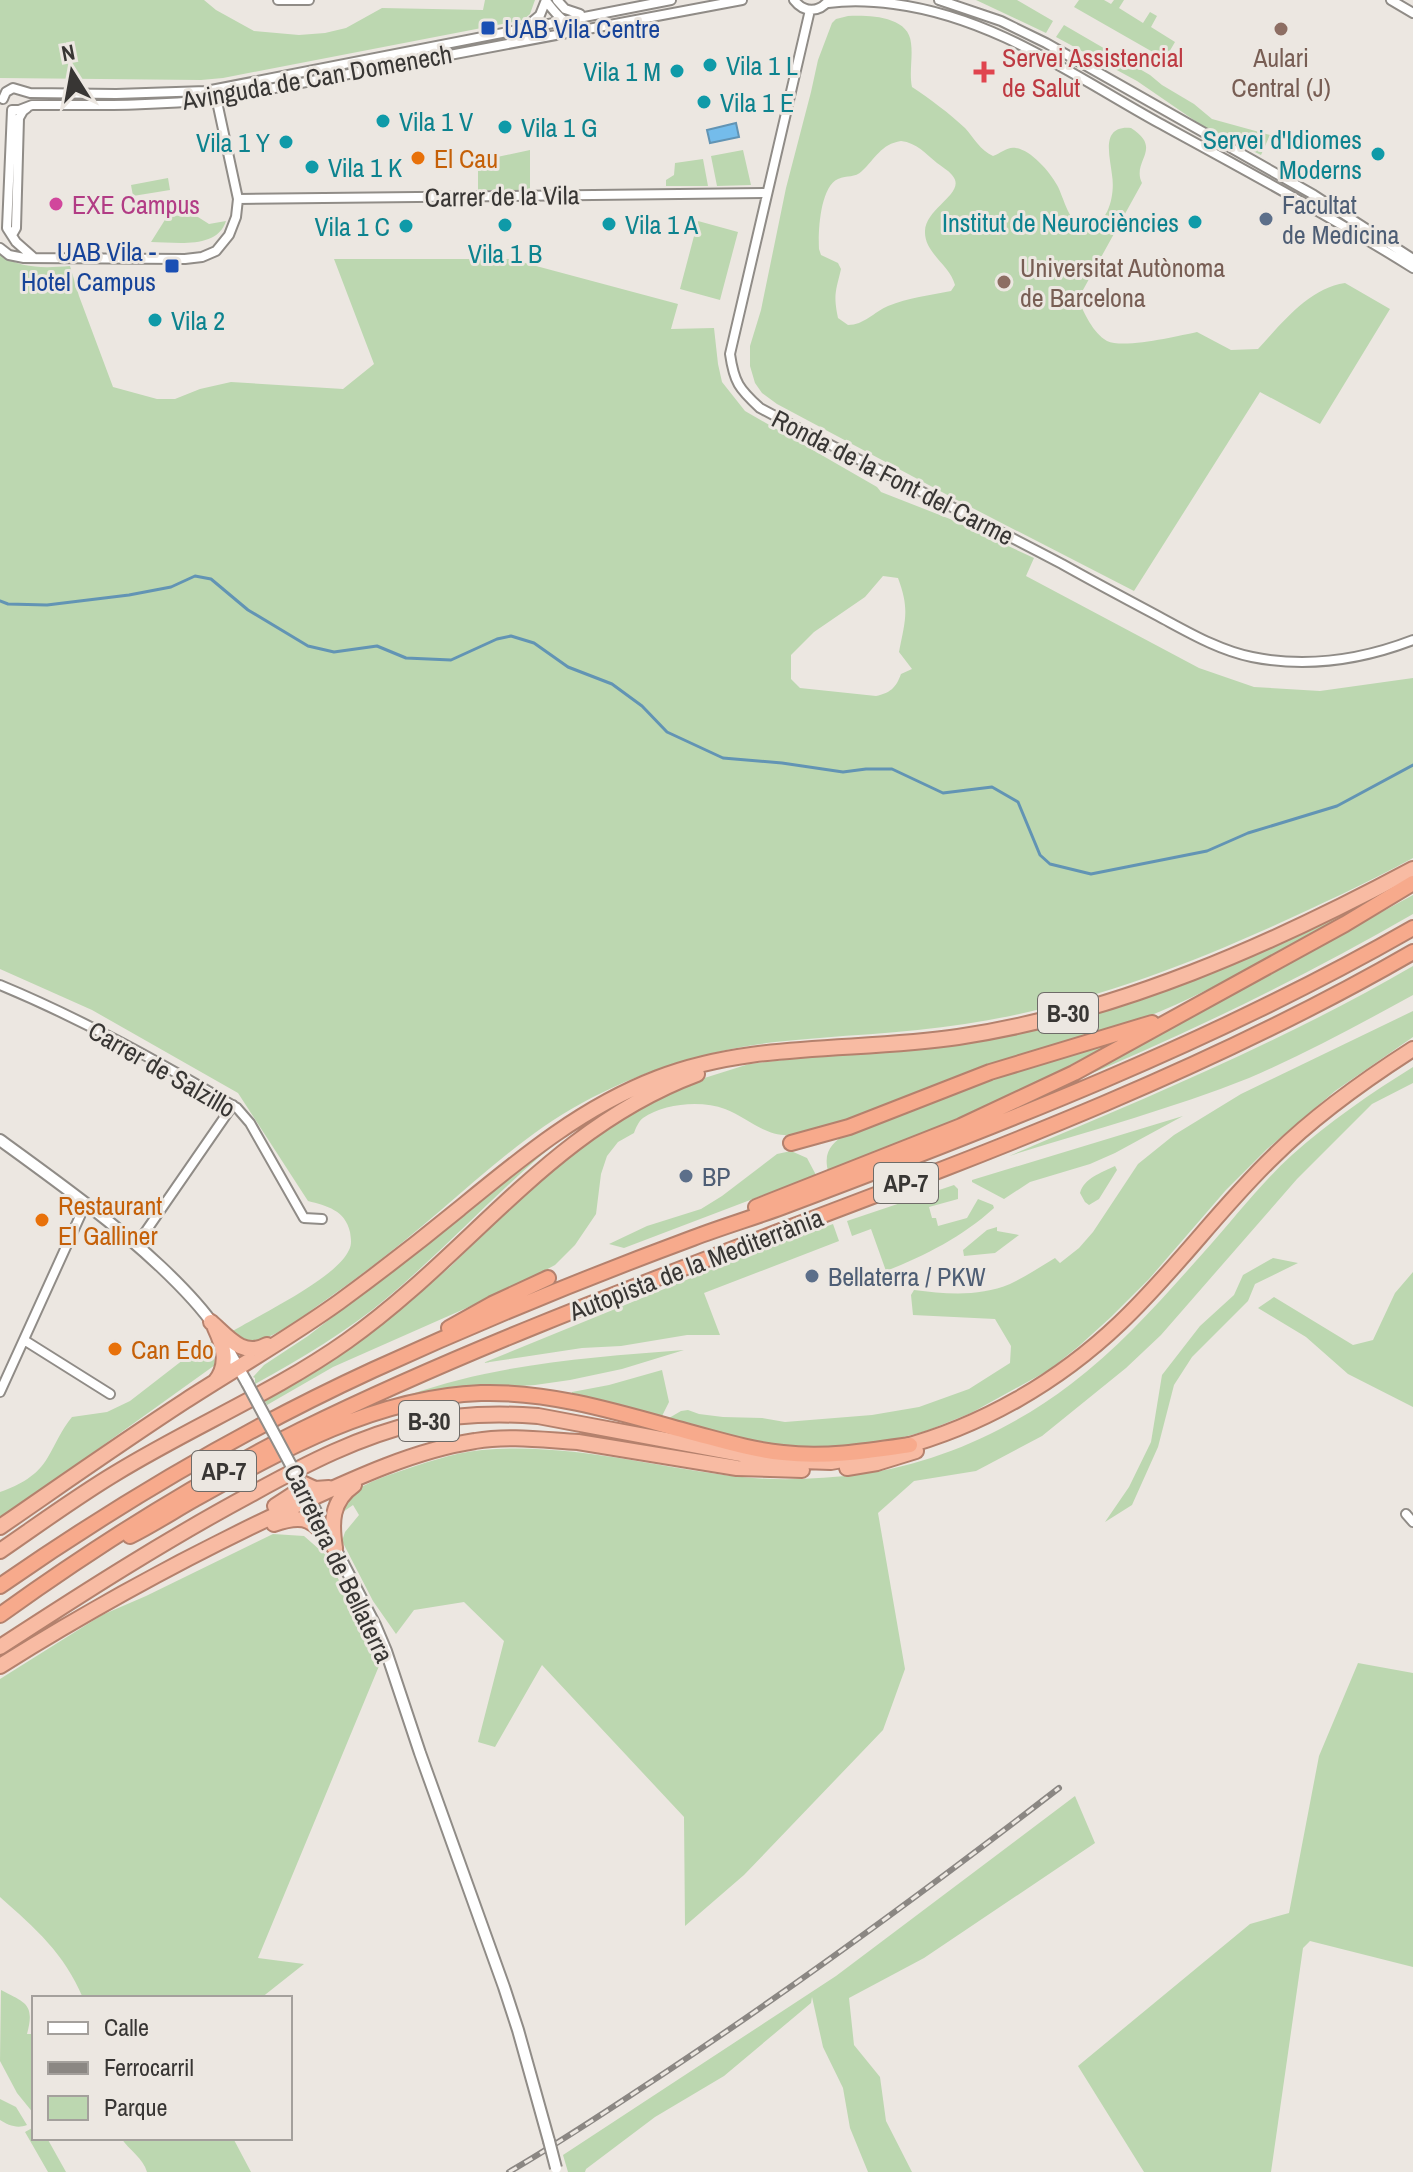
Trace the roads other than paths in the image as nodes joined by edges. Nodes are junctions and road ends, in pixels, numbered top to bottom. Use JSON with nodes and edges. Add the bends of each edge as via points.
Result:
{"nodes":[{"id":1,"x":278,"y":0,"type":"edge"},
{"id":2,"x":309,"y":0,"type":"edge"},
{"id":3,"x":546,"y":0,"type":"edge"},
{"id":4,"x":557,"y":0,"type":"edge"},
{"id":5,"x":671,"y":0,"type":"edge"},
{"id":6,"x":742,"y":0,"type":"edge"},
{"id":7,"x":794,"y":0,"type":"edge"},
{"id":8,"x":939,"y":0,"type":"edge"},
{"id":9,"x":1391,"y":0,"type":"edge"},
{"id":10,"x":828,"y":1,"type":"edge"},
{"id":11,"x":810,"y":10,"type":"junction"},
{"id":12,"x":1413,"y":13,"type":"edge"},
{"id":13,"x":592,"y":15,"type":"junction"},
{"id":14,"x":557,"y":19,"type":"junction"},
{"id":15,"x":523,"y":28,"type":"junction"},
{"id":16,"x":591,"y":29,"type":"junction"},
{"id":17,"x":541,"y":37,"type":"junction"},
{"id":18,"x":215,"y":94,"type":"junction"},
{"id":19,"x":2,"y":100,"type":"edge"},
{"id":20,"x":32,"y":105,"type":"junction"},
{"id":21,"x":12,"y":110,"type":"junction"},
{"id":22,"x":767,"y":193,"type":"junction"},
{"id":23,"x":238,"y":199,"type":"junction"},
{"id":24,"x":12,"y":235,"type":"junction"},
{"id":25,"x":0,"y":248,"type":"edge"},
{"id":26,"x":33,"y":257,"type":"junction"},
{"id":27,"x":1413,"y":259,"type":"edge"},
{"id":28,"x":1413,"y":268,"type":"edge"},
{"id":29,"x":1412,"y":641,"type":"edge"},
{"id":30,"x":1413,"y":869,"type":"edge"},
{"id":31,"x":1413,"y":883,"type":"edge"},
{"id":32,"x":1413,"y":928,"type":"edge"},
{"id":33,"x":1413,"y":952,"type":"edge"},
{"id":34,"x":0,"y":985,"type":"edge"},
{"id":35,"x":1211,"y":997,"type":"junction"},
{"id":36,"x":1413,"y":1049,"type":"edge"},
{"id":37,"x":810,"y":1050,"type":"junction"},
{"id":38,"x":233,"y":1105,"type":"junction"},
{"id":39,"x":0,"y":1140,"type":"edge"},
{"id":40,"x":791,"y":1143,"type":"dead end"},
{"id":41,"x":86,"y":1203,"type":"junction"},
{"id":42,"x":322,"y":1219,"type":"dead end"},
{"id":43,"x":691,"y":1239,"type":"junction"},
{"id":44,"x":137,"y":1244,"type":"junction"},
{"id":45,"x":548,"y":1278,"type":"dead end"},
{"id":46,"x":310,"y":1323,"type":"junction"},
{"id":47,"x":213,"y":1324,"type":"junction"},
{"id":48,"x":24,"y":1340,"type":"junction"},
{"id":49,"x":376,"y":1368,"type":"junction"},
{"id":50,"x":239,"y":1369,"type":"junction"},
{"id":51,"x":247,"y":1383,"type":"junction"},
{"id":52,"x":209,"y":1386,"type":"junction"},
{"id":53,"x":0,"y":1392,"type":"edge"},
{"id":54,"x":110,"y":1394,"type":"dead end"},
{"id":55,"x":976,"y":1421,"type":"junction"},
{"id":56,"x":910,"y":1445,"type":"junction"},
{"id":57,"x":375,"y":1472,"type":"junction"},
{"id":58,"x":300,"y":1482,"type":"junction"},
{"id":59,"x":337,"y":1487,"type":"junction"},
{"id":60,"x":309,"y":1499,"type":"junction"},
{"id":61,"x":1406,"y":1514,"type":"dead end"},
{"id":62,"x":1413,"y":1522,"type":"edge"},
{"id":63,"x":0,"y":1527,"type":"edge"},
{"id":64,"x":216,"y":1543,"type":"junction"},
{"id":65,"x":335,"y":1548,"type":"junction"},
{"id":66,"x":0,"y":1551,"type":"edge"},
{"id":67,"x":69,"y":1565,"type":"junction"},
{"id":68,"x":173,"y":1566,"type":"junction"},
{"id":69,"x":0,"y":1586,"type":"edge"},
{"id":70,"x":0,"y":1615,"type":"edge"},
{"id":71,"x":0,"y":1647,"type":"edge"},
{"id":72,"x":0,"y":1666,"type":"edge"},
{"id":73,"x":556,"y":2170,"type":"edge"}],
"edges":[{"from":1,"to":2,"type":"street"},
{"from":3,"to":14,"type":"street"},
{"from":3,"to":15,"type":"street","via":[[535,21]]},
{"from":4,"to":13,"type":"street","via":[[570,12]]},
{"from":4,"to":14,"type":"street"},
{"from":5,"to":13,"type":"street","name":"Avinguda de Can Domenech"},
{"from":6,"to":16,"type":"street","name":"Avinguda de Can Domenech"},
{"from":7,"to":11,"type":"street"},
{"from":8,"to":27,"type":"street","via":[[1046,43],[1314,195]]},
{"from":9,"to":12,"type":"street"},
{"from":10,"to":11,"type":"street"},
{"from":10,"to":28,"type":"street","via":[[913,6],[988,29],[1306,203]]},
{"from":11,"to":22,"type":"street","name":"Ronda de la Font del Carme"},
{"from":13,"to":14,"type":"street","name":"Avinguda de Can Domenech"},
{"from":14,"to":15,"type":"street","name":"Avinguda de Can Domenech"},
{"from":14,"to":16,"type":"street"},
{"from":14,"to":17,"type":"street"},
{"from":15,"to":18,"type":"street","name":"Avinguda de Can Domenech"},
{"from":16,"to":17,"type":"street","name":"Avinguda de Can Domenech"},
{"from":17,"to":18,"type":"street","name":"Avinguda de Can Domenech"},
{"from":18,"to":19,"type":"street","name":"Avinguda de Can Domenech","via":[[30,93],[13,88]]},
{"from":18,"to":20,"type":"street","name":"Avinguda de Can Domenech","via":[[191,102]]},
{"from":18,"to":23,"type":"street"},
{"from":19,"to":21,"type":"street","name":"Avinguda de Can Domenech"},
{"from":20,"to":21,"type":"street","name":"Avinguda de Can Domenech"},
{"from":20,"to":24,"type":"street","via":[[19,118]]},
{"from":21,"to":24,"type":"street","via":[[7,228]]},
{"from":22,"to":23,"type":"street","name":"Carrer de la Vila"},
{"from":22,"to":29,"type":"street","name":"Ronda de la Font del Carme","via":[[730,354],[740,390],[760,408],[1214,646],[1250,657],[1310,663],[1364,656]]},
{"from":23,"to":26,"type":"street","via":[[229,235],[216,251],[202,257]]},
{"from":24,"to":26,"type":"street"},
{"from":25,"to":26,"type":"street","via":[[16,258]]},
{"from":30,"to":37,"type":"highway","number":"B-30","via":[[1213,963],[1081,1010],[957,1037]]},
{"from":31,"to":35,"type":"highway"},
{"from":32,"to":43,"type":"highway","name":"Autopista de la Mediterrània","number":"AP-7","via":[[1294,993],[1128,1070]]},
{"from":33,"to":67,"type":"highway","name":"Autopista de la Mediterrània","number":"AP-7","via":[[1264,1032],[1130,1092],[589,1305],[344,1410],[192,1489]]},
{"from":34,"to":38,"type":"street","name":"Carrer de Salzillo","via":[[132,1048]]},
{"from":35,"to":40,"type":"highway","via":[[1151,1024],[990,1072],[849,1127]]},
{"from":35,"to":43,"type":"highway","via":[[1023,1098],[770,1200]]},
{"from":36,"to":55,"type":"highway","number":"B-30","via":[[1296,1134],[1094,1346],[1039,1386]]},
{"from":37,"to":46,"type":"highway","via":[[713,1061],[661,1076],[609,1100],[527,1153]]},
{"from":37,"to":66,"type":"highway","number":"B-30","via":[[700,1073],[602,1122],[346,1341],[115,1473]]},
{"from":38,"to":42,"type":"street","name":"Carrer de Salzillo","via":[[250,1123],[304,1218]]},
{"from":38,"to":44,"type":"street"},
{"from":39,"to":41,"type":"street","name":"Carretera de Bellaterra"},
{"from":41,"to":44,"type":"street","name":"Carretera de Bellaterra"},
{"from":41,"to":48,"type":"street"},
{"from":43,"to":49,"type":"highway","name":"Autopista de la Mediterrània","number":"AP-7"},
{"from":44,"to":47,"type":"street","name":"Carretera de Bellaterra"},
{"from":45,"to":49,"type":"highway"},
{"from":46,"to":47,"type":"highway","via":[[250,1350]]},
{"from":46,"to":50,"type":"highway"},
{"from":46,"to":51,"type":"highway","via":[[260,1364]]},
{"from":47,"to":50,"type":"street","name":"Carretera de Bellaterra"},
{"from":47,"to":52,"type":"highway","via":[[225,1360]]},
{"from":48,"to":53,"type":"street"},
{"from":48,"to":54,"type":"street"},
{"from":49,"to":69,"type":"highway","name":"Autopista de la Mediterrània","number":"AP-7","via":[[225,1445]]},
{"from":50,"to":51,"type":"street","name":"Carretera de Bellaterra"},
{"from":50,"to":52,"type":"highway"},
{"from":51,"to":52,"type":"highway","via":[[229,1380]]},
{"from":51,"to":58,"type":"street","name":"Carretera de Bellaterra","bridge":true},
{"from":52,"to":63,"type":"highway"},
{"from":55,"to":56,"type":"highway","number":"B-30"},
{"from":55,"to":57,"type":"highway","via":[[920,1450],[834,1469],[737,1468],[578,1442],[508,1438],[457,1444]]},
{"from":56,"to":67,"type":"highway","via":[[784,1454],[559,1400],[484,1393],[441,1397],[389,1408],[312,1438]]},
{"from":56,"to":71,"type":"highway","number":"B-30","via":[[846,1460],[794,1461],[538,1416],[474,1415],[416,1423],[364,1439],[279,1479],[146,1554]]},
{"from":57,"to":59,"type":"highway"},
{"from":57,"to":65,"type":"highway","via":[[336,1503],[331,1523]]},
{"from":58,"to":59,"type":"highway","via":[[315,1489]]},
{"from":58,"to":60,"type":"street","name":"Carretera de Bellaterra"},
{"from":58,"to":68,"type":"highway","via":[[291,1497]]},
{"from":59,"to":60,"type":"highway"},
{"from":60,"to":64,"type":"highway"},
{"from":60,"to":65,"type":"street","name":"Carretera de Bellaterra"},
{"from":61,"to":62,"type":"street"},
{"from":64,"to":65,"type":"highway","via":[[300,1518],[312,1522]]},
{"from":64,"to":68,"type":"highway"},
{"from":65,"to":73,"type":"street","name":"Carretera de Bellaterra","bridge":true,"via":[[386,1651],[509,2001]]},
{"from":67,"to":70,"type":"highway","name":"Autopista de la Mediterrània","number":"AP-7"},
{"from":68,"to":72,"type":"highway"}]}
